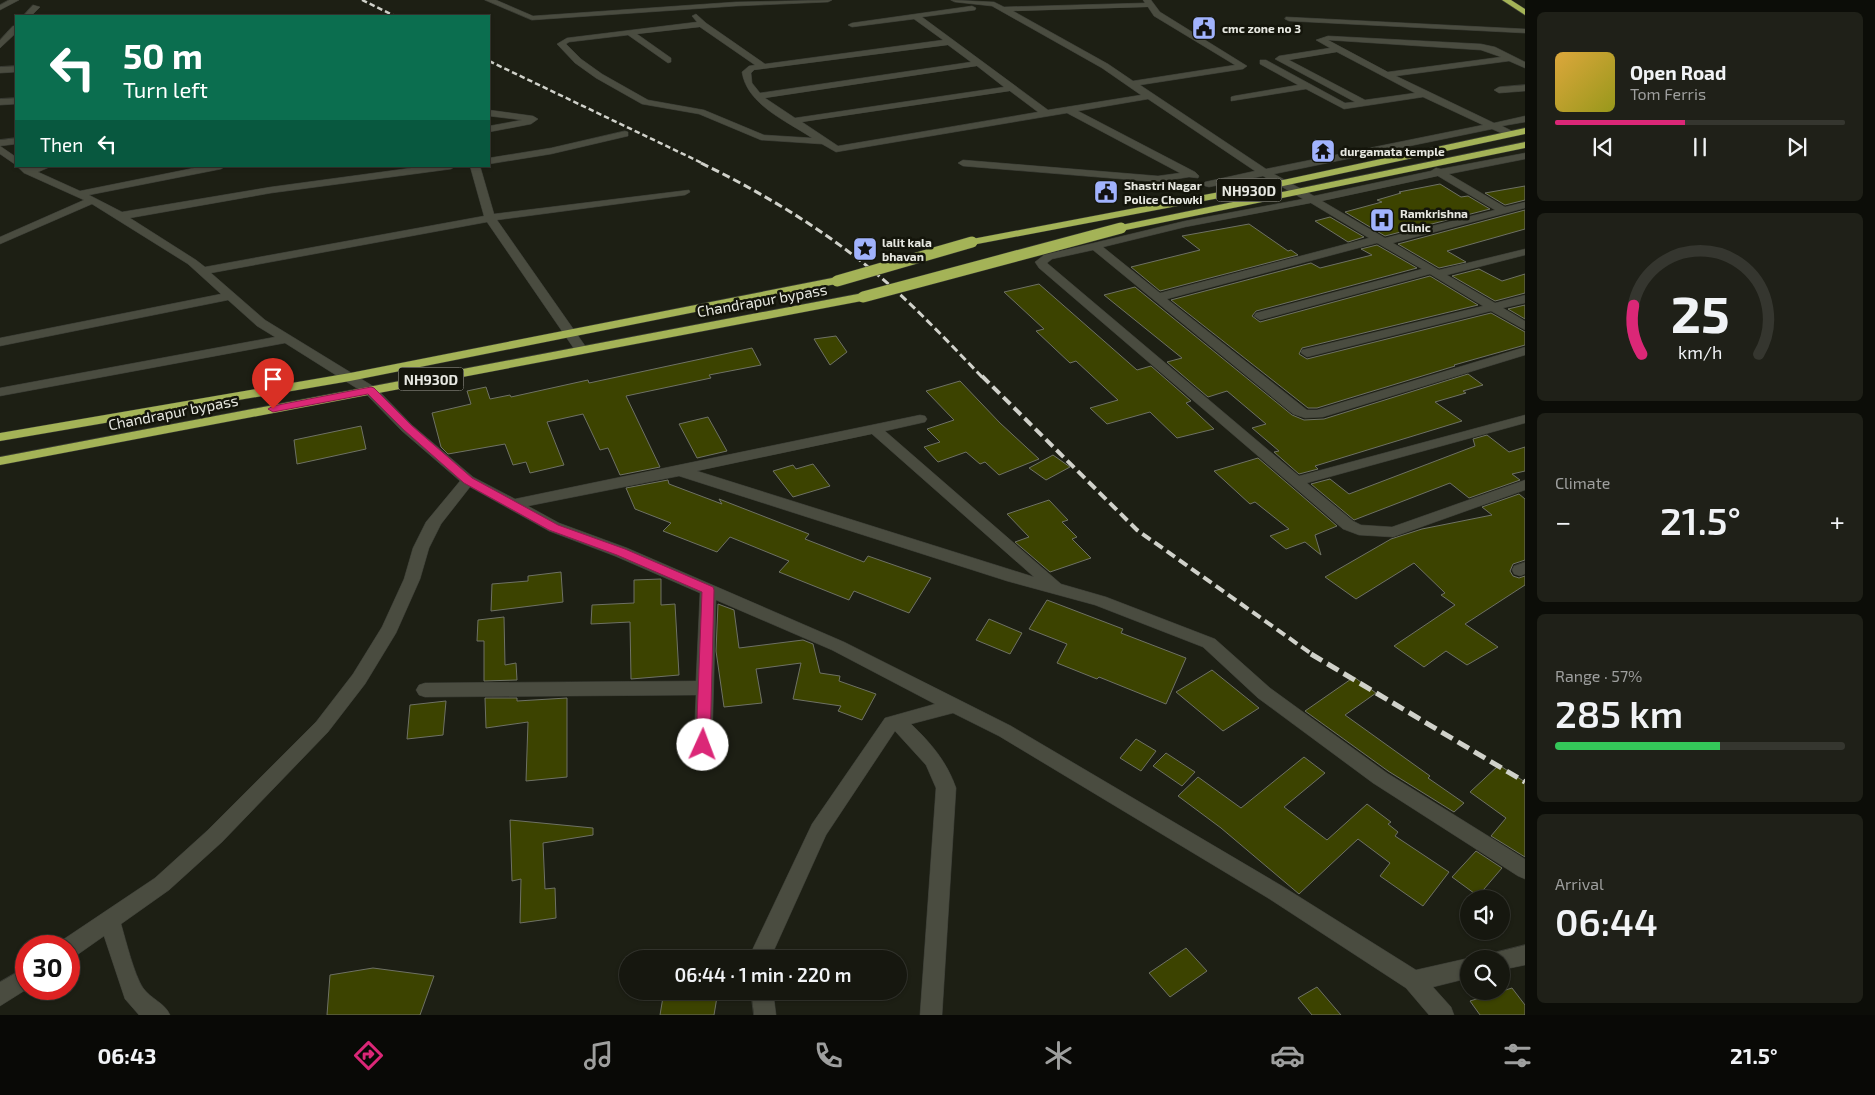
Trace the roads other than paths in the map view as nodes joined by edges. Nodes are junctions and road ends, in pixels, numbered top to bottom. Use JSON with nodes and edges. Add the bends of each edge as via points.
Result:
{"nodes":[{"id":1,"x":15,"y":0,"type":"edge"},
{"id":2,"x":489,"y":0,"type":"edge"},
{"id":3,"x":812,"y":0,"type":"edge"},
{"id":4,"x":828,"y":0,"type":"edge"},
{"id":5,"x":954,"y":0,"type":"edge"},
{"id":6,"x":1506,"y":0,"type":"edge"},
{"id":7,"x":1521,"y":0,"type":"edge"},
{"id":8,"x":1148,"y":2,"type":"edge"},
{"id":9,"x":1525,"y":3,"type":"edge"},
{"id":10,"x":998,"y":6,"type":"junction"},
{"id":11,"x":36,"y":7,"type":"dead end"},
{"id":12,"x":690,"y":7,"type":"junction"},
{"id":13,"x":0,"y":8,"type":"edge"},
{"id":14,"x":1525,"y":14,"type":"edge"},
{"id":15,"x":28,"y":15,"type":"edge"},
{"id":16,"x":916,"y":16,"type":"junction"},
{"id":17,"x":1288,"y":19,"type":"dead end"},
{"id":18,"x":702,"y":24,"type":"junction"},
{"id":19,"x":852,"y":25,"type":"dead end"},
{"id":20,"x":15,"y":29,"type":"edge"},
{"id":21,"x":1525,"y":31,"type":"edge"},
{"id":22,"x":629,"y":32,"type":"junction"},
{"id":23,"x":950,"y":42,"type":"junction"},
{"id":24,"x":0,"y":45,"type":"edge"},
{"id":25,"x":1336,"y":50,"type":"junction"},
{"id":26,"x":1510,"y":58,"type":"junction"},
{"id":27,"x":1280,"y":59,"type":"junction"},
{"id":28,"x":668,"y":60,"type":"dead end"},
{"id":29,"x":980,"y":63,"type":"junction"},
{"id":30,"x":1253,"y":64,"type":"junction"},
{"id":31,"x":1525,"y":65,"type":"edge"},
{"id":32,"x":764,"y":67,"type":"junction"},
{"id":33,"x":15,"y":69,"type":"edge"},
{"id":34,"x":0,"y":70,"type":"edge"},
{"id":35,"x":1386,"y":75,"type":"junction"},
{"id":36,"x":1132,"y":84,"type":"junction"},
{"id":37,"x":1306,"y":86,"type":"junction"},
{"id":38,"x":1013,"y":88,"type":"junction"},
{"id":39,"x":1525,"y":88,"type":"edge"},
{"id":40,"x":1499,"y":90,"type":"dead end"},
{"id":41,"x":1424,"y":94,"type":"junction"},
{"id":42,"x":758,"y":96,"type":"junction"},
{"id":43,"x":1149,"y":96,"type":"junction"},
{"id":44,"x":1234,"y":98,"type":"dead end"},
{"id":45,"x":15,"y":101,"type":"edge"},
{"id":46,"x":0,"y":102,"type":"edge"},
{"id":47,"x":1366,"y":104,"type":"junction"},
{"id":48,"x":1069,"y":110,"type":"junction"},
{"id":49,"x":490,"y":113,"type":"edge"},
{"id":50,"x":1048,"y":114,"type":"junction"},
{"id":51,"x":1525,"y":119,"type":"edge"},
{"id":52,"x":792,"y":121,"type":"junction"},
{"id":53,"x":1492,"y":126,"type":"junction"},
{"id":54,"x":490,"y":129,"type":"edge"},
{"id":55,"x":1525,"y":131,"type":"edge"},
{"id":56,"x":626,"y":134,"type":"dead end"},
{"id":57,"x":1511,"y":134,"type":"junction"},
{"id":58,"x":821,"y":141,"type":"junction"},
{"id":59,"x":15,"y":142,"type":"edge"},
{"id":60,"x":0,"y":143,"type":"edge"},
{"id":61,"x":1525,"y":145,"type":"edge"},
{"id":62,"x":0,"y":149,"type":"edge"},
{"id":63,"x":1525,"y":156,"type":"edge"},
{"id":64,"x":15,"y":161,"type":"edge"},
{"id":65,"x":490,"y":161,"type":"edge"},
{"id":66,"x":963,"y":163,"type":"dead end"},
{"id":67,"x":1426,"y":165,"type":"junction"},
{"id":68,"x":40,"y":167,"type":"edge"},
{"id":69,"x":216,"y":167,"type":"edge"},
{"id":70,"x":444,"y":167,"type":"edge"},
{"id":71,"x":475,"y":167,"type":"edge"},
{"id":72,"x":25,"y":169,"type":"edge"},
{"id":73,"x":1263,"y":172,"type":"junction"},
{"id":74,"x":1438,"y":173,"type":"junction"},
{"id":75,"x":1191,"y":174,"type":"junction"},
{"id":76,"x":1209,"y":184,"type":"junction"},
{"id":77,"x":1283,"y":184,"type":"junction"},
{"id":78,"x":1298,"y":191,"type":"junction"},
{"id":79,"x":685,"y":192,"type":"dead end"},
{"id":80,"x":78,"y":194,"type":"junction"},
{"id":81,"x":1228,"y":194,"type":"junction"},
{"id":82,"x":93,"y":200,"type":"junction"},
{"id":83,"x":1314,"y":200,"type":"junction"},
{"id":84,"x":1525,"y":205,"type":"edge"},
{"id":85,"x":1504,"y":210,"type":"junction"},
{"id":86,"x":120,"y":216,"type":"junction"},
{"id":87,"x":490,"y":218,"type":"junction"},
{"id":88,"x":1382,"y":240,"type":"junction"},
{"id":89,"x":0,"y":241,"type":"edge"},
{"id":90,"x":1094,"y":245,"type":"junction"},
{"id":91,"x":1525,"y":252,"type":"edge"},
{"id":92,"x":202,"y":271,"type":"junction"},
{"id":93,"x":1433,"y":273,"type":"junction"},
{"id":94,"x":231,"y":296,"type":"junction"},
{"id":95,"x":1159,"y":297,"type":"junction"},
{"id":96,"x":1525,"y":299,"type":"edge"},
{"id":97,"x":1493,"y":308,"type":"junction"},
{"id":98,"x":1260,"y":316,"type":"dead end"},
{"id":99,"x":1525,"y":326,"type":"edge"},
{"id":100,"x":571,"y":334,"type":"junction"},
{"id":101,"x":287,"y":339,"type":"junction"},
{"id":102,"x":0,"y":342,"type":"edge"},
{"id":103,"x":582,"y":350,"type":"junction"},
{"id":104,"x":1525,"y":351,"type":"edge"},
{"id":105,"x":1306,"y":353,"type":"dead end"},
{"id":106,"x":350,"y":377,"type":"junction"},
{"id":107,"x":371,"y":390,"type":"junction"},
{"id":108,"x":0,"y":392,"type":"edge"},
{"id":109,"x":920,"y":419,"type":"dead end"},
{"id":110,"x":1525,"y":419,"type":"edge"},
{"id":111,"x":876,"y":429,"type":"junction"},
{"id":112,"x":0,"y":437,"type":"edge"},
{"id":113,"x":0,"y":461,"type":"edge"},
{"id":114,"x":680,"y":471,"type":"junction"},
{"id":115,"x":468,"y":480,"type":"junction"},
{"id":116,"x":1296,"y":481,"type":"junction"},
{"id":117,"x":1525,"y":485,"type":"edge"},
{"id":118,"x":511,"y":505,"type":"junction"},
{"id":119,"x":1057,"y":589,"type":"junction"},
{"id":120,"x":708,"y":590,"type":"junction"},
{"id":121,"x":705,"y":688,"type":"junction"},
{"id":122,"x":425,"y":690,"type":"dead end"},
{"id":123,"x":955,"y":706,"type":"junction"},
{"id":124,"x":897,"y":721,"type":"junction"},
{"id":125,"x":703,"y":745,"type":"dead end"},
{"id":126,"x":1525,"y":870,"type":"edge"},
{"id":127,"x":109,"y":921,"type":"junction"},
{"id":128,"x":80,"y":941,"type":"edge"},
{"id":129,"x":763,"y":950,"type":"edge"},
{"id":130,"x":1525,"y":954,"type":"edge"},
{"id":131,"x":1510,"y":958,"type":"edge"},
{"id":132,"x":1460,"y":970,"type":"edge"},
{"id":133,"x":1414,"y":980,"type":"junction"},
{"id":134,"x":15,"y":985,"type":"edge"},
{"id":135,"x":0,"y":995,"type":"edge"},
{"id":136,"x":763,"y":1000,"type":"edge"},
{"id":137,"x":159,"y":1015,"type":"edge"},
{"id":138,"x":765,"y":1015,"type":"edge"},
{"id":139,"x":931,"y":1015,"type":"edge"},
{"id":140,"x":1443,"y":1015,"type":"edge"}],
"edges":[{"from":1,"to":13,"type":"street"},
{"from":2,"to":12,"type":"street","via":[[532,18]]},
{"from":3,"to":4,"type":"street"},
{"from":3,"to":12,"type":"street"},
{"from":5,"to":10,"type":"street"},
{"from":6,"to":14,"type":"highway"},
{"from":7,"to":9,"type":"highway"},
{"from":8,"to":10,"type":"street"},
{"from":8,"to":30,"type":"street","via":[[1157,14]]},
{"from":10,"to":16,"type":"street"},
{"from":10,"to":36,"type":"street"},
{"from":11,"to":15,"type":"street"},
{"from":12,"to":18,"type":"street"},
{"from":16,"to":19,"type":"street"},
{"from":16,"to":23,"type":"street"},
{"from":17,"to":21,"type":"lane"},
{"from":18,"to":22,"type":"street"},
{"from":18,"to":32,"type":"street"},
{"from":20,"to":24,"type":"street"},
{"from":22,"to":28,"type":"street"},
{"from":22,"to":58,"type":"street","via":[[567,40],[561,44],[599,76],[645,102],[700,112],[761,137]]},
{"from":23,"to":29,"type":"street"},
{"from":23,"to":32,"type":"street"},
{"from":25,"to":26,"type":"street","via":[[1320,39],[1481,47]]},
{"from":25,"to":27,"type":"street"},
{"from":25,"to":35,"type":"street"},
{"from":26,"to":31,"type":"street"},
{"from":26,"to":35,"type":"street"},
{"from":27,"to":30,"type":"street"},
{"from":27,"to":47,"type":"street"},
{"from":29,"to":38,"type":"street"},
{"from":29,"to":42,"type":"street"},
{"from":30,"to":36,"type":"street"},
{"from":30,"to":37,"type":"street"},
{"from":32,"to":42,"type":"street","via":[[746,72],[748,82]]},
{"from":33,"to":34,"type":"street"},
{"from":35,"to":41,"type":"street"},
{"from":36,"to":43,"type":"street"},
{"from":37,"to":44,"type":"street"},
{"from":37,"to":47,"type":"street","via":[[1344,106]]},
{"from":38,"to":50,"type":"street"},
{"from":38,"to":52,"type":"street"},
{"from":39,"to":40,"type":"street"},
{"from":41,"to":47,"type":"street"},
{"from":41,"to":53,"type":"street"},
{"from":42,"to":52,"type":"street"},
{"from":43,"to":48,"type":"street"},
{"from":43,"to":73,"type":"street"},
{"from":45,"to":46,"type":"street"},
{"from":48,"to":50,"type":"street"},
{"from":48,"to":75,"type":"street"},
{"from":49,"to":54,"type":"street","via":[[533,119]]},
{"from":50,"to":58,"type":"street","via":[[843,149],[831,148]]},
{"from":51,"to":53,"type":"street"},
{"from":52,"to":58,"type":"street"},
{"from":53,"to":57,"type":"street"},
{"from":53,"to":73,"type":"street"},
{"from":55,"to":57,"type":"highway","name":"Chandrapur bypass","number":"NH930D"},
{"from":56,"to":65,"type":"street"},
{"from":57,"to":77,"type":"highway","name":"Chandrapur bypass","number":"NH930D"},
{"from":59,"to":60,"type":"street"},
{"from":61,"to":67,"type":"highway","name":"Chandrapur bypass","number":"NH930D"},
{"from":62,"to":64,"type":"street"},
{"from":63,"to":74,"type":"street"},
{"from":66,"to":75,"type":"street","via":[[1158,179]]},
{"from":67,"to":74,"type":"street"},
{"from":67,"to":78,"type":"highway","name":"Chandrapur bypass","number":"NH930D"},
{"from":68,"to":72,"type":"street"},
{"from":69,"to":80,"type":"street"},
{"from":70,"to":86,"type":"street","via":[[271,190]]},
{"from":71,"to":87,"type":"street"},
{"from":72,"to":80,"type":"street"},
{"from":73,"to":76,"type":"street"},
{"from":73,"to":77,"type":"street"},
{"from":74,"to":83,"type":"street"},
{"from":74,"to":85,"type":"street"},
{"from":75,"to":76,"type":"street"},
{"from":76,"to":81,"type":"street"},
{"from":77,"to":78,"type":"street"},
{"from":77,"to":81,"type":"highway","name":"Chandrapur bypass","number":"NH930D"},
{"from":78,"to":83,"type":"street"},
{"from":78,"to":103,"type":"highway","name":"Chandrapur bypass","number":"NH930D","bridge":true,"via":[[1121,228],[863,297]]},
{"from":79,"to":87,"type":"street"},
{"from":80,"to":82,"type":"street"},
{"from":81,"to":100,"type":"highway","name":"Chandrapur bypass","number":"NH930D","bridge":true,"via":[[972,242],[837,281]]},
{"from":82,"to":86,"type":"street"},
{"from":82,"to":89,"type":"street"},
{"from":83,"to":88,"type":"street"},
{"from":83,"to":90,"type":"street"},
{"from":84,"to":85,"type":"street"},
{"from":85,"to":88,"type":"street"},
{"from":86,"to":92,"type":"street"},
{"from":87,"to":92,"type":"street"},
{"from":87,"to":100,"type":"street"},
{"from":88,"to":93,"type":"street"},
{"from":88,"to":95,"type":"street"},
{"from":90,"to":95,"type":"street"},
{"from":90,"to":116,"type":"street","via":[[1048,257],[1041,262]]},
{"from":91,"to":93,"type":"street"},
{"from":92,"to":94,"type":"street"},
{"from":93,"to":97,"type":"street"},
{"from":93,"to":98,"type":"street"},
{"from":94,"to":101,"type":"street","via":[[260,323]]},
{"from":94,"to":102,"type":"street"},
{"from":95,"to":104,"type":"street","via":[[1305,414],[1318,414]]},
{"from":96,"to":97,"type":"street"},
{"from":97,"to":99,"type":"street"},
{"from":97,"to":105,"type":"street"},
{"from":100,"to":103,"type":"street"},
{"from":100,"to":106,"type":"highway","name":"Chandrapur bypass","number":"NH930D"},
{"from":101,"to":106,"type":"street"},
{"from":101,"to":108,"type":"street"},
{"from":103,"to":107,"type":"highway","name":"Chandrapur bypass","number":"NH930D"},
{"from":106,"to":107,"type":"street"},
{"from":106,"to":112,"type":"highway","name":"Chandrapur bypass","number":"NH930D"},
{"from":107,"to":113,"type":"highway","name":"Chandrapur bypass","number":"NH930D"},
{"from":107,"to":115,"type":"street","via":[[407,428]]},
{"from":109,"to":111,"type":"street"},
{"from":110,"to":116,"type":"street"},
{"from":111,"to":114,"type":"street"},
{"from":111,"to":119,"type":"street"},
{"from":114,"to":118,"type":"street"},
{"from":114,"to":119,"type":"street"},
{"from":115,"to":118,"type":"street"},
{"from":115,"to":127,"type":"street","via":[[434,522],[390,629],[322,727],[215,836],[162,884]]},
{"from":116,"to":117,"type":"street","via":[[1348,525],[1369,532],[1392,532]]},
{"from":118,"to":120,"type":"street","via":[[554,528],[621,552]]},
{"from":119,"to":126,"type":"street","via":[[1100,601],[1209,643],[1264,693],[1380,778]]},
{"from":120,"to":121,"type":"street"},
{"from":120,"to":123,"type":"street","via":[[838,646]]},
{"from":121,"to":122,"type":"street"},
{"from":121,"to":125,"type":"street"},
{"from":123,"to":124,"type":"street"},
{"from":123,"to":133,"type":"street","via":[[1005,731],[1118,797]]},
{"from":124,"to":129,"type":"street","via":[[891,723],[820,830]]},
{"from":124,"to":139,"type":"street","via":[[936,764],[946,788]]},
{"from":127,"to":128,"type":"street"},
{"from":127,"to":137,"type":"street","via":[[133,992],[144,1006]]},
{"from":130,"to":131,"type":"street"},
{"from":132,"to":133,"type":"street"},
{"from":133,"to":140,"type":"street"},
{"from":134,"to":135,"type":"street"},
{"from":136,"to":138,"type":"street"}]}
